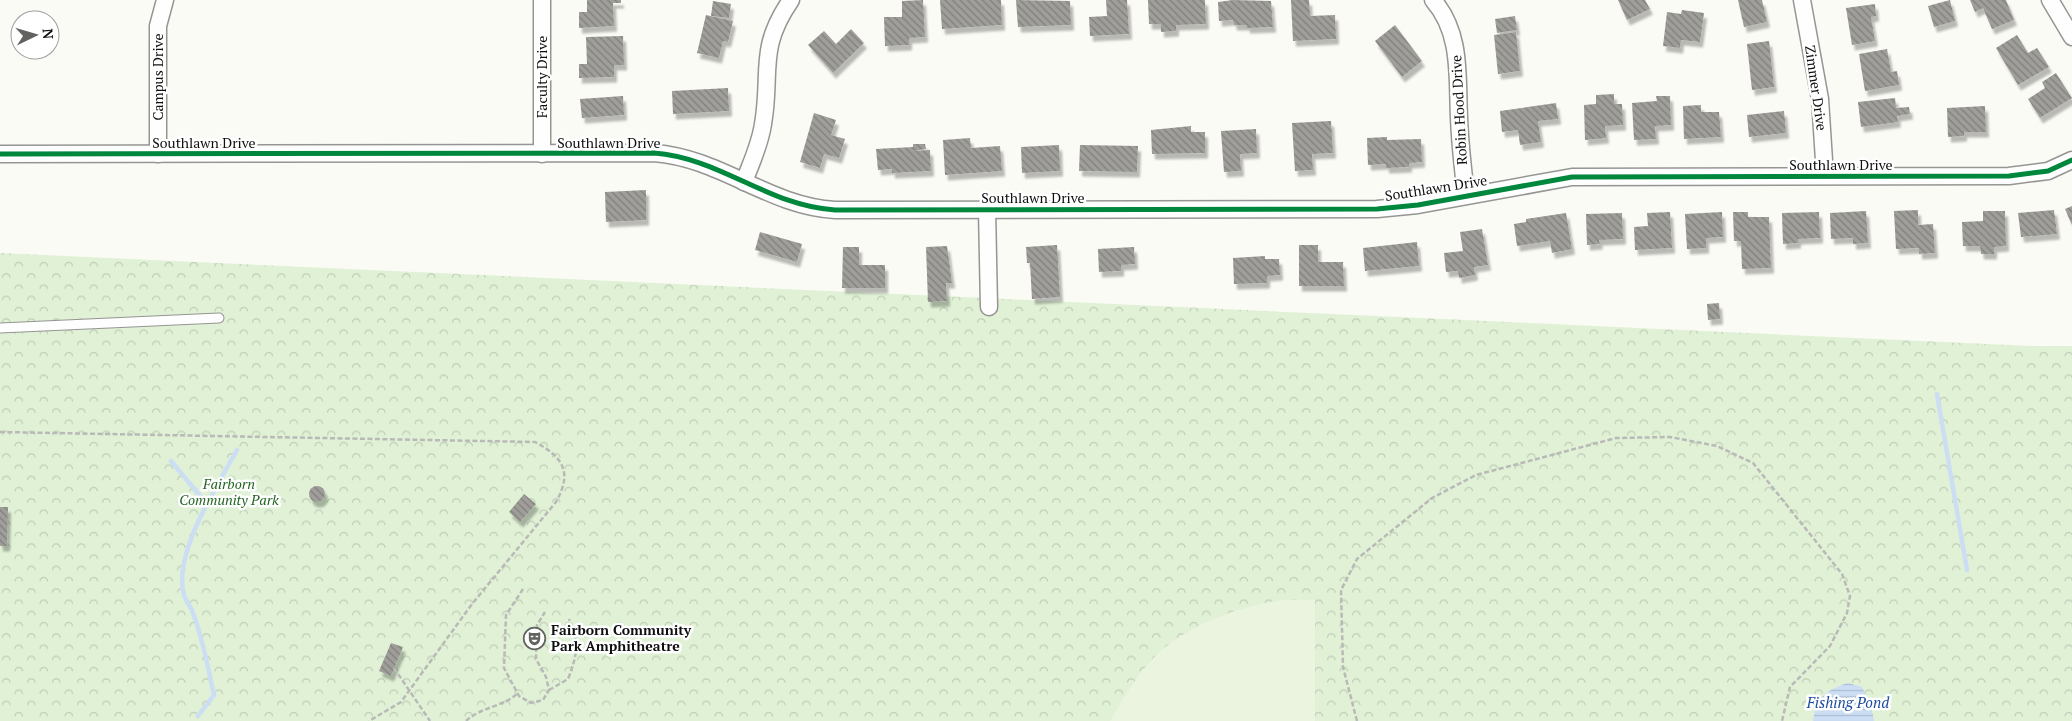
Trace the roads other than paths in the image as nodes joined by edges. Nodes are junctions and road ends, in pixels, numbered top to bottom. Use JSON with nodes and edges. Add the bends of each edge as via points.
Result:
{"nodes":[{"id":1,"x":165,"y":0,"type":"edge"},
{"id":2,"x":542,"y":0,"type":"edge"},
{"id":3,"x":791,"y":0,"type":"edge"},
{"id":4,"x":1433,"y":0,"type":"edge"},
{"id":5,"x":1802,"y":0,"type":"edge"},
{"id":6,"x":2050,"y":0,"type":"edge"},
{"id":7,"x":2072,"y":36,"type":"edge"},
{"id":8,"x":0,"y":154,"type":"edge"},
{"id":9,"x":158,"y":154,"type":"junction"},
{"id":10,"x":542,"y":154,"type":"junction"},
{"id":11,"x":2072,"y":160,"type":"edge"},
{"id":12,"x":1825,"y":176,"type":"junction"},
{"id":13,"x":744,"y":182,"type":"junction"},
{"id":14,"x":1466,"y":195,"type":"junction"},
{"id":15,"x":987,"y":209,"type":"junction"},
{"id":16,"x":989,"y":307,"type":"dead end"},
{"id":17,"x":219,"y":318,"type":"dead end"},
{"id":18,"x":0,"y":328,"type":"edge"}],
"edges":[{"from":1,"to":9,"type":"street","name":"Campus Drive","via":[[158,26]]},
{"from":2,"to":10,"type":"street","name":"Faculty Drive"},
{"from":3,"to":13,"type":"street","via":[[780,16],[768,46],[763,125],[760,142]]},
{"from":4,"to":14,"type":"street","name":"Robin Hood Drive","via":[[1445,18],[1457,52]]},
{"from":5,"to":12,"type":"street","name":"Zimmer Drive","via":[[1820,99]]},
{"from":6,"to":7,"type":"street"},
{"from":8,"to":9,"type":"street","name":"Southlawn Drive"},
{"from":9,"to":10,"type":"street","name":"Southlawn Drive"},
{"from":10,"to":13,"type":"street","name":"Southlawn Drive","via":[[671,155],[700,162]]},
{"from":11,"to":12,"type":"street","name":"Southlawn Drive","via":[[2048,171],[2009,176]]},
{"from":12,"to":14,"type":"street","name":"Southlawn Drive","via":[[1572,177]]},
{"from":13,"to":15,"type":"street","name":"Southlawn Drive","via":[[788,202],[820,209]]},
{"from":14,"to":15,"type":"street","name":"Southlawn Drive","via":[[1418,205],[1377,208]]},
{"from":15,"to":16,"type":"street"},
{"from":17,"to":18,"type":"lane"}]}
